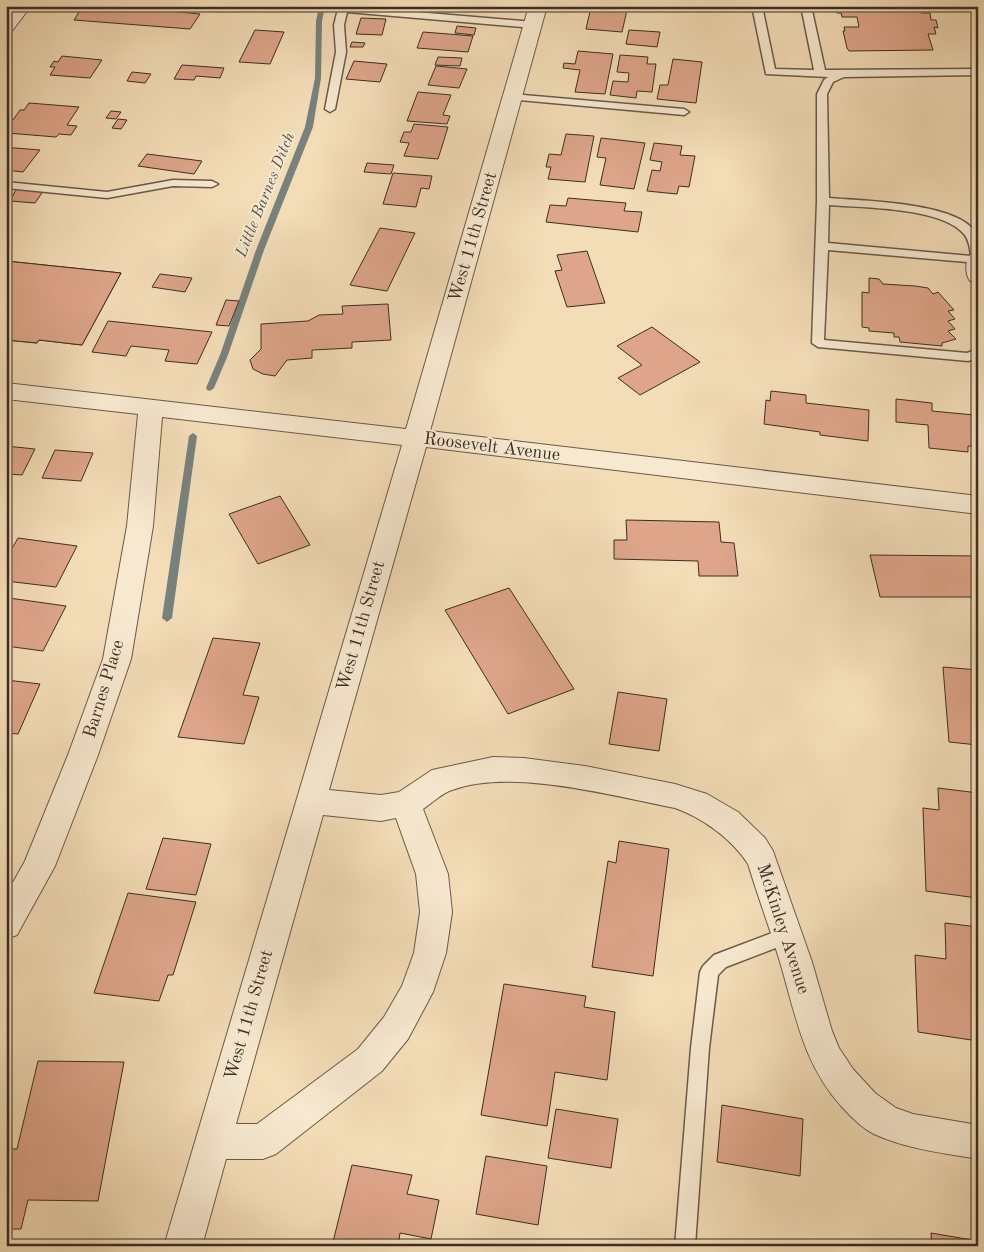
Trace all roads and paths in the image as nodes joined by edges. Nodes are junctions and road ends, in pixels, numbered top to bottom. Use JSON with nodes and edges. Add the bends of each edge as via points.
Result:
{"nodes":[{"id":1,"x":22,"y":6,"type":"edge"},
{"id":2,"x":757,"y":6,"type":"edge"},
{"id":3,"x":806,"y":6,"type":"edge"},
{"id":4,"x":535,"y":16,"type":"edge"},
{"id":5,"x":6,"y":27,"type":"edge"},
{"id":6,"x":978,"y":72,"type":"edge"},
{"id":7,"x":820,"y":73,"type":"junction"},
{"id":8,"x":842,"y":74,"type":"junction"},
{"id":9,"x":512,"y":97,"type":"junction"},
{"id":10,"x":330,"y":109,"type":"dead end"},
{"id":11,"x":684,"y":112,"type":"dead end"},
{"id":12,"x":212,"y":184,"type":"dead end"},
{"id":13,"x":6,"y":185,"type":"edge"},
{"id":14,"x":823,"y":201,"type":"junction"},
{"id":15,"x":822,"y":246,"type":"junction"},
{"id":16,"x":977,"y":265,"type":"edge"},
{"id":17,"x":978,"y":353,"type":"edge"},
{"id":18,"x":6,"y":391,"type":"edge"},
{"id":19,"x":151,"y":408,"type":"junction"},
{"id":20,"x":416,"y":438,"type":"junction"},
{"id":21,"x":978,"y":505,"type":"edge"},
{"id":22,"x":310,"y":801,"type":"junction"},
{"id":23,"x":406,"y":804,"type":"junction"},
{"id":24,"x":6,"y":925,"type":"edge"},
{"id":25,"x":788,"y":935,"type":"junction"},
{"id":26,"x":213,"y":1141,"type":"junction"},
{"id":27,"x":978,"y":1142,"type":"edge"},
{"id":28,"x":183,"y":1246,"type":"edge"},
{"id":29,"x":685,"y":1246,"type":"edge"}],
"edges":[{"from":1,"to":5,"type":"street"},
{"from":2,"to":7,"type":"lane","via":[[770,72]]},
{"from":3,"to":7,"type":"lane"},
{"from":4,"to":9,"type":"street","name":"West 11th Street"},
{"from":4,"to":10,"type":"lane","via":[[343,9],[339,25],[341,52]]},
{"from":6,"to":8,"type":"lane"},
{"from":7,"to":8,"type":"lane"},
{"from":8,"to":14,"type":"lane","via":[[829,80],[822,94]]},
{"from":9,"to":11,"type":"lane"},
{"from":9,"to":20,"type":"street","name":"West 11th Street"},
{"from":12,"to":13,"type":"lane","via":[[173,183],[107,195]]},
{"from":14,"to":15,"type":"lane"},
{"from":14,"to":16,"type":"lane","via":[[929,211],[944,216],[965,228],[973,237]]},
{"from":15,"to":16,"type":"lane"},
{"from":15,"to":17,"type":"lane","via":[[818,343],[968,357]]},
{"from":18,"to":19,"type":"street","name":"Roosevelt Avenue"},
{"from":19,"to":20,"type":"street","name":"Roosevelt Avenue"},
{"from":19,"to":24,"type":"street","name":"Barnes Place","via":[[140,526],[116,659],[84,755],[39,866]]},
{"from":20,"to":21,"type":"street","name":"Roosevelt Avenue"},
{"from":20,"to":22,"type":"street","name":"West 11th Street"},
{"from":22,"to":23,"type":"street","name":"McKinley Avenue","via":[[381,808]]},
{"from":22,"to":26,"type":"street","name":"West 11th Street"},
{"from":23,"to":25,"type":"street","name":"McKinley Avenue","via":[[443,779],[493,769],[585,778],[696,803],[727,821],[754,847],[762,860]]},
{"from":23,"to":26,"type":"street","via":[[432,874],[436,912],[430,953],[416,992],[400,1021],[370,1060],[263,1142]]},
{"from":25,"to":27,"type":"street","name":"McKinley Avenue","via":[[815,1031],[826,1058],[841,1082],[863,1106],[885,1122],[913,1131]]},
{"from":25,"to":29,"type":"lane","via":[[720,960],[709,972]]},
{"from":26,"to":28,"type":"street","name":"West 11th Street"}]}
